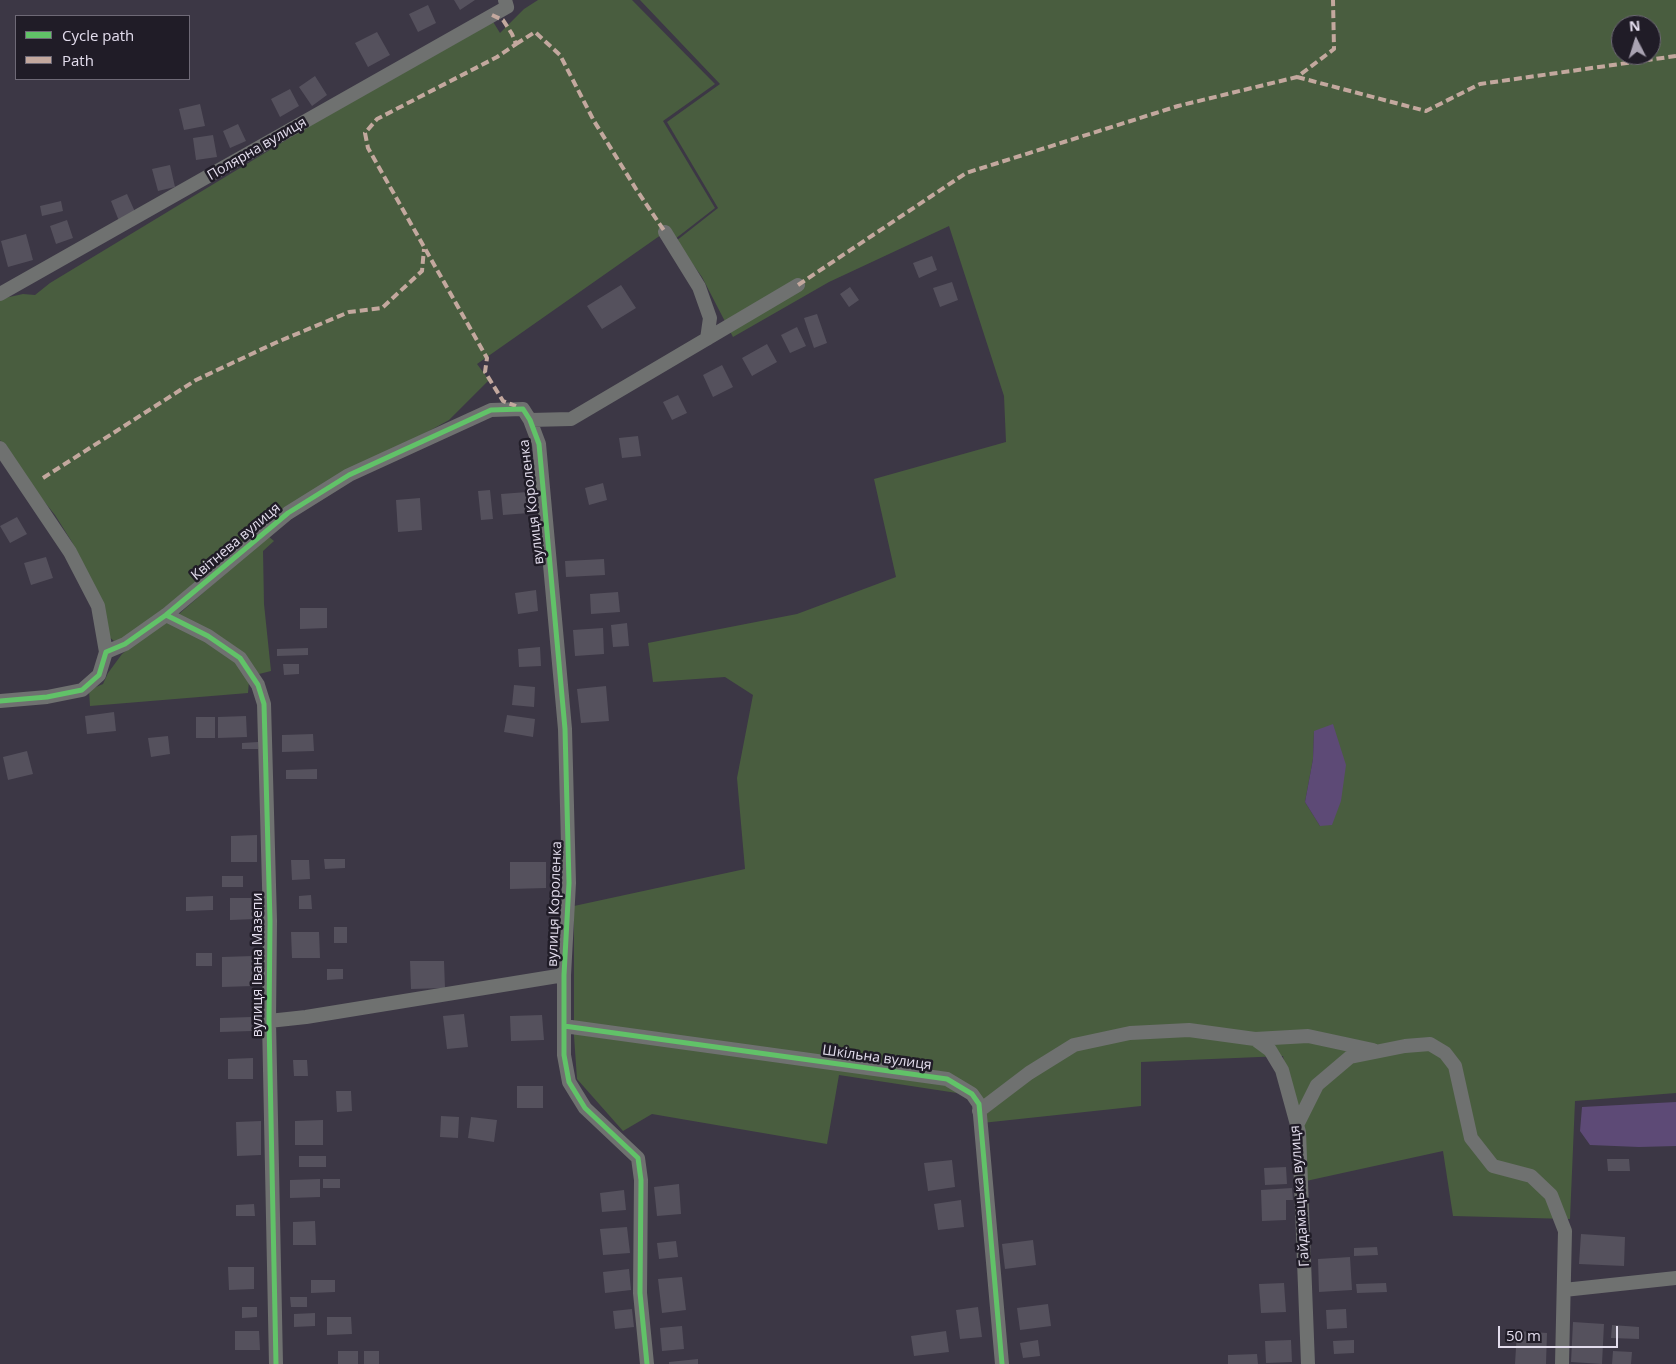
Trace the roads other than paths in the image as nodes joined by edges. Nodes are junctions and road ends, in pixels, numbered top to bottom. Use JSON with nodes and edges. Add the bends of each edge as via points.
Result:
{"nodes":[{"id":1,"x":505,"y":0,"type":"edge"},
{"id":2,"x":665,"y":232,"type":"dead end"},
{"id":3,"x":798,"y":285,"type":"dead end"},
{"id":4,"x":0,"y":294,"type":"edge"},
{"id":5,"x":707,"y":339,"type":"junction"},
{"id":6,"x":530,"y":420,"type":"junction"},
{"id":7,"x":0,"y":448,"type":"edge"},
{"id":8,"x":166,"y":616,"type":"junction"},
{"id":9,"x":106,"y":652,"type":"junction"},
{"id":10,"x":0,"y":701,"type":"edge"},
{"id":11,"x":564,"y":975,"type":"junction"},
{"id":12,"x":270,"y":1021,"type":"junction"},
{"id":13,"x":564,"y":1026,"type":"junction"},
{"id":14,"x":1255,"y":1039,"type":"junction"},
{"id":15,"x":1378,"y":1051,"type":"junction"},
{"id":16,"x":978,"y":1111,"type":"junction"},
{"id":17,"x":1296,"y":1125,"type":"junction"},
{"id":18,"x":1676,"y":1278,"type":"edge"},
{"id":19,"x":1564,"y":1290,"type":"junction"},
{"id":20,"x":276,"y":1364,"type":"edge"},
{"id":21,"x":647,"y":1364,"type":"edge"},
{"id":22,"x":1002,"y":1364,"type":"edge"},
{"id":23,"x":1308,"y":1364,"type":"edge"},
{"id":24,"x":1562,"y":1364,"type":"edge"}],
"edges":[{"from":1,"to":4,"type":"street","name":"Полярна вулиця","via":[[507,7]]},
{"from":2,"to":5,"type":"street","via":[[699,287],[710,318]]},
{"from":3,"to":5,"type":"street","name":"вулиця Короленка"},
{"from":5,"to":6,"type":"street","name":"вулиця Короленка","via":[[572,419]]},
{"from":6,"to":8,"type":"street","name":"Квітнева вулиця","via":[[522,409],[491,410],[349,476],[288,513]]},
{"from":6,"to":11,"type":"street","name":"вулиця Короленка","via":[[539,444],[565,729],[569,883]]},
{"from":7,"to":9,"type":"street","via":[[70,552],[98,606]]},
{"from":8,"to":9,"type":"street","name":"Квітнева вулиця","via":[[125,644]]},
{"from":8,"to":12,"type":"street","name":"вулиця Івана Мазепи","via":[[208,636],[240,658],[258,685],[264,704]]},
{"from":9,"to":10,"type":"street","via":[[99,675],[82,690]]},
{"from":11,"to":12,"type":"street"},
{"from":11,"to":13,"type":"street","name":"вулиця Короленка"},
{"from":12,"to":20,"type":"street","name":"вулиця Івана Мазепи"},
{"from":13,"to":16,"type":"street","name":"Шкільна вулиця","via":[[947,1079],[972,1094]]},
{"from":13,"to":21,"type":"street","name":"вулиця Короленка","via":[[564,1055],[569,1082],[585,1108],[638,1158],[641,1180],[640,1293]]},
{"from":14,"to":15,"type":"street","via":[[1308,1036]]},
{"from":14,"to":16,"type":"street","via":[[1189,1030],[1130,1033],[1074,1045]]},
{"from":14,"to":17,"type":"street","name":"Гайдамацька вулиця","via":[[1270,1050],[1282,1070]]},
{"from":15,"to":17,"type":"street","via":[[1350,1057],[1317,1085]]},
{"from":15,"to":19,"type":"street","via":[[1430,1044],[1445,1053],[1455,1066],[1471,1138],[1493,1166],[1531,1176],[1551,1195],[1565,1231]]},
{"from":16,"to":22,"type":"street","name":"Шкільна вулиця"},
{"from":17,"to":23,"type":"street","name":"Гайдамацька вулиця"},
{"from":18,"to":19,"type":"street"},
{"from":19,"to":24,"type":"street"}]}
